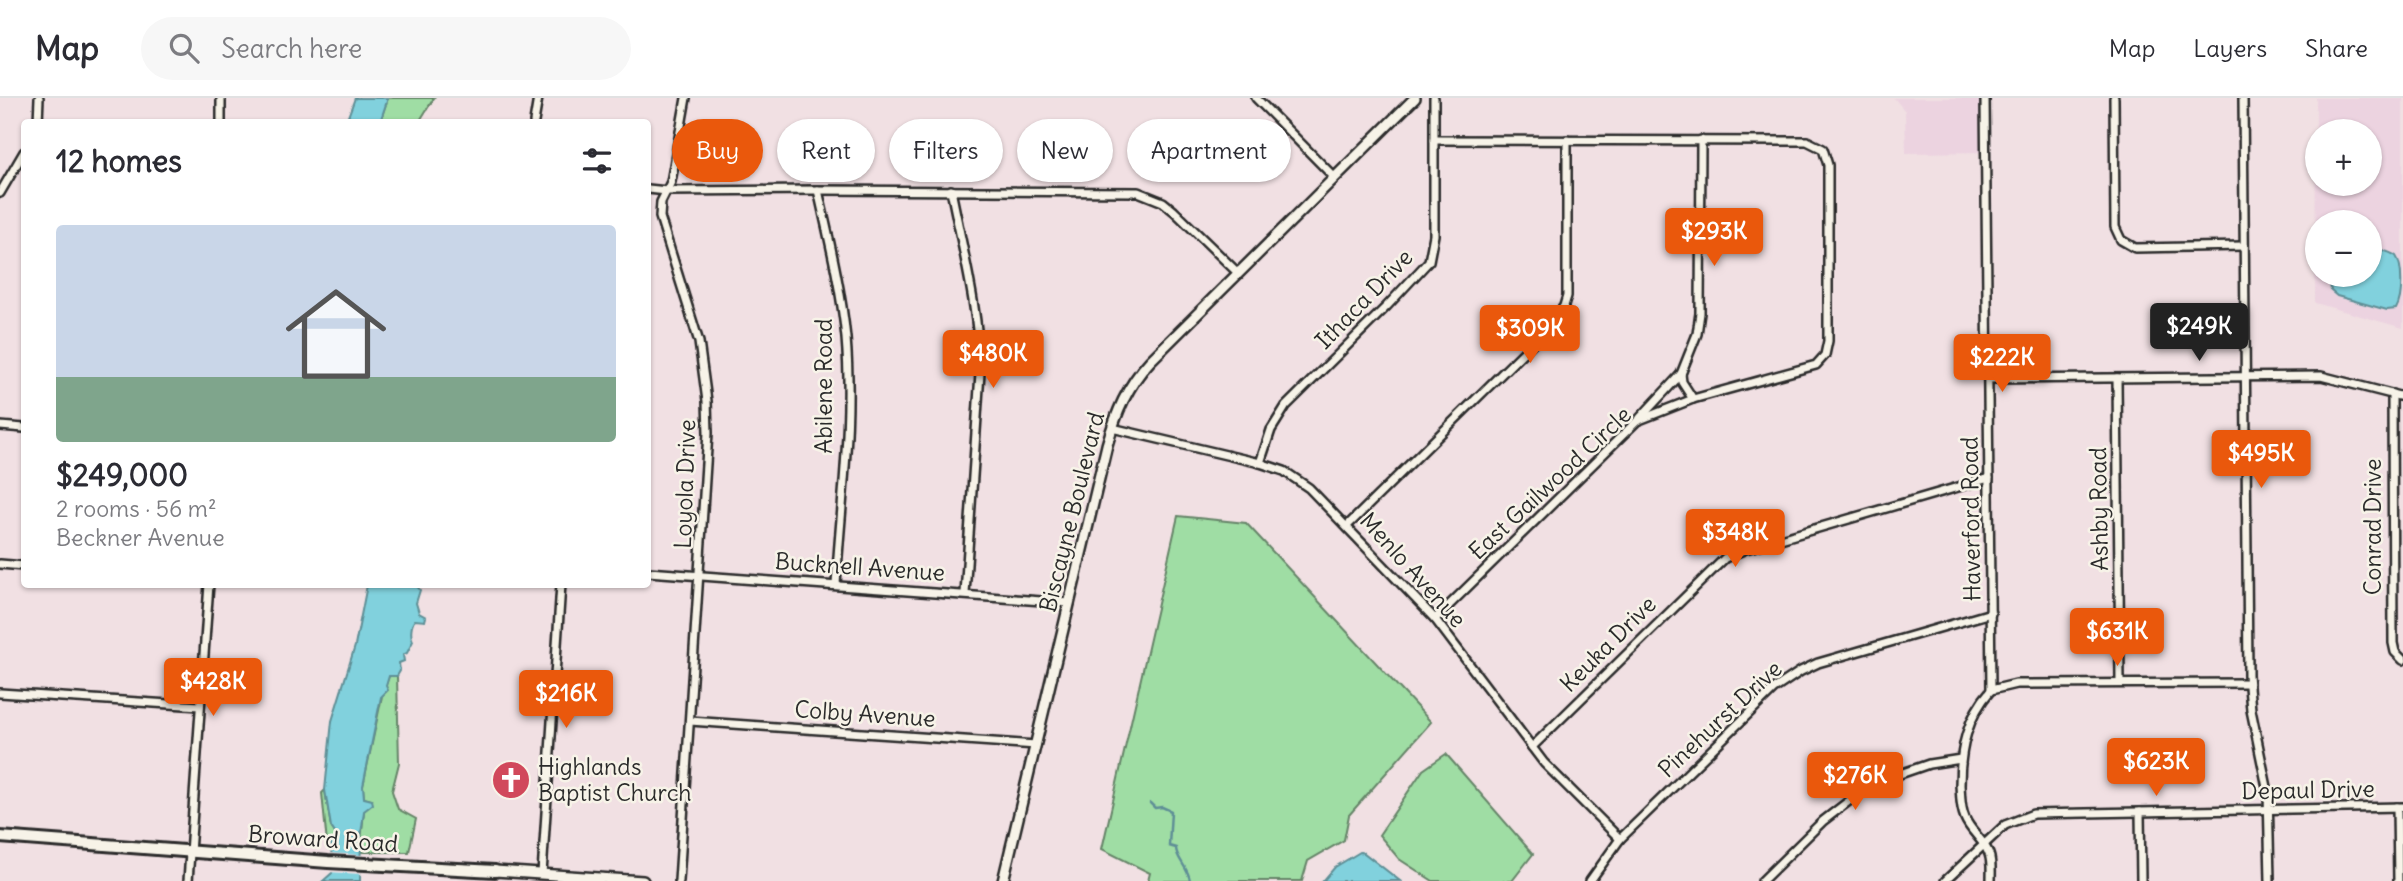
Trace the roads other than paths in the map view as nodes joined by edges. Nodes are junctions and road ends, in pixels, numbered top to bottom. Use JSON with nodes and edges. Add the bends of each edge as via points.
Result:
{"nodes":[{"id":1,"x":39,"y":98,"type":"edge"},
{"id":2,"x":221,"y":98,"type":"edge"},
{"id":3,"x":538,"y":98,"type":"edge"},
{"id":4,"x":686,"y":98,"type":"edge"},
{"id":5,"x":1256,"y":98,"type":"edge"},
{"id":6,"x":1415,"y":98,"type":"edge"},
{"id":7,"x":1434,"y":98,"type":"edge"},
{"id":8,"x":1985,"y":98,"type":"edge"},
{"id":9,"x":2114,"y":98,"type":"edge"},
{"id":10,"x":2243,"y":98,"type":"edge"},
{"id":11,"x":38,"y":119,"type":"edge"},
{"id":12,"x":221,"y":119,"type":"edge"},
{"id":13,"x":534,"y":119,"type":"edge"},
{"id":14,"x":1434,"y":140,"type":"junction"},
{"id":15,"x":1567,"y":140,"type":"junction"},
{"id":16,"x":1701,"y":140,"type":"junction"},
{"id":17,"x":21,"y":157,"type":"edge"},
{"id":18,"x":1334,"y":177,"type":"junction"},
{"id":19,"x":651,"y":189,"type":"edge"},
{"id":20,"x":818,"y":190,"type":"junction"},
{"id":21,"x":951,"y":190,"type":"junction"},
{"id":22,"x":667,"y":191,"type":"junction"},
{"id":23,"x":0,"y":193,"type":"edge"},
{"id":24,"x":2244,"y":246,"type":"junction"},
{"id":25,"x":1238,"y":273,"type":"junction"},
{"id":26,"x":1681,"y":374,"type":"junction"},
{"id":27,"x":2246,"y":377,"type":"junction"},
{"id":28,"x":2117,"y":378,"type":"junction"},
{"id":29,"x":1988,"y":379,"type":"junction"},
{"id":30,"x":2392,"y":394,"type":"junction"},
{"id":31,"x":2403,"y":397,"type":"edge"},
{"id":32,"x":1693,"y":399,"type":"junction"},
{"id":33,"x":1637,"y":421,"type":"junction"},
{"id":34,"x":0,"y":426,"type":"edge"},
{"id":35,"x":21,"y":428,"type":"edge"},
{"id":36,"x":1112,"y":428,"type":"junction"},
{"id":37,"x":1260,"y":463,"type":"junction"},
{"id":38,"x":1989,"y":478,"type":"junction"},
{"id":39,"x":1347,"y":526,"type":"junction"},
{"id":40,"x":2392,"y":535,"type":"junction"},
{"id":41,"x":2403,"y":535,"type":"edge"},
{"id":42,"x":0,"y":564,"type":"edge"},
{"id":43,"x":21,"y":566,"type":"edge"},
{"id":44,"x":651,"y":572,"type":"edge"},
{"id":45,"x":700,"y":576,"type":"junction"},
{"id":46,"x":836,"y":585,"type":"junction"},
{"id":47,"x":209,"y":588,"type":"edge"},
{"id":48,"x":561,"y":588,"type":"edge"},
{"id":49,"x":965,"y":594,"type":"junction"},
{"id":50,"x":1069,"y":603,"type":"junction"},
{"id":51,"x":1991,"y":613,"type":"junction"},
{"id":52,"x":1435,"y":619,"type":"junction"},
{"id":53,"x":2402,"y":659,"type":"edge"},
{"id":54,"x":2120,"y":682,"type":"junction"},
{"id":55,"x":2248,"y":683,"type":"junction"},
{"id":56,"x":1991,"y":690,"type":"junction"},
{"id":57,"x":0,"y":693,"type":"edge"},
{"id":58,"x":200,"y":706,"type":"junction"},
{"id":59,"x":690,"y":721,"type":"junction"},
{"id":60,"x":1036,"y":746,"type":"junction"},
{"id":61,"x":1532,"y":747,"type":"junction"},
{"id":62,"x":1961,"y":759,"type":"junction"},
{"id":63,"x":2400,"y":807,"type":"edge"},
{"id":64,"x":2269,"y":810,"type":"junction"},
{"id":65,"x":2140,"y":812,"type":"junction"},
{"id":66,"x":0,"y":837,"type":"edge"},
{"id":67,"x":1620,"y":839,"type":"junction"},
{"id":68,"x":1983,"y":844,"type":"junction"},
{"id":69,"x":190,"y":850,"type":"junction"},
{"id":70,"x":542,"y":874,"type":"junction"},
{"id":71,"x":494,"y":876,"type":"edge"},
{"id":72,"x":188,"y":881,"type":"edge"},
{"id":73,"x":643,"y":881,"type":"edge"},
{"id":74,"x":679,"y":881,"type":"edge"},
{"id":75,"x":1003,"y":881,"type":"edge"},
{"id":76,"x":1590,"y":881,"type":"edge"},
{"id":77,"x":1762,"y":881,"type":"edge"},
{"id":78,"x":1945,"y":881,"type":"edge"},
{"id":79,"x":1991,"y":881,"type":"edge"},
{"id":80,"x":2141,"y":881,"type":"edge"},
{"id":81,"x":2270,"y":881,"type":"edge"},
{"id":82,"x":2398,"y":881,"type":"edge"}],
"edges":[{"from":1,"to":11,"type":"street"},
{"from":2,"to":12,"type":"street"},
{"from":3,"to":13,"type":"street"},
{"from":4,"to":22,"type":"street","name":"Loyola Drive"},
{"from":5,"to":18,"type":"street"},
{"from":6,"to":18,"type":"street","name":"Biscayne Boulevard"},
{"from":7,"to":14,"type":"street","name":"Ithaca Drive"},
{"from":8,"to":29,"type":"street","name":"Haverford Road"},
{"from":9,"to":24,"type":"street","via":[[2115,227],[2121,240],[2135,248]]},
{"from":10,"to":24,"type":"street"},
{"from":14,"to":15,"type":"street"},
{"from":14,"to":37,"type":"street","name":"Ithaca Drive","via":[[1434,235],[1429,261],[1286,406],[1271,430]]},
{"from":15,"to":16,"type":"street"},
{"from":15,"to":39,"type":"street","via":[[1564,306],[1546,330]]},
{"from":16,"to":26,"type":"street","via":[[1700,313]]},
{"from":16,"to":32,"type":"street","name":"East Gailwood Circle","via":[[1807,141],[1823,149],[1828,165],[1828,341],[1825,355],[1816,365]]},
{"from":17,"to":23,"type":"street"},
{"from":18,"to":25,"type":"street","name":"Biscayne Boulevard"},
{"from":19,"to":22,"type":"street"},
{"from":20,"to":21,"type":"street"},
{"from":20,"to":22,"type":"street"},
{"from":20,"to":46,"type":"street","name":"Abilene Road","via":[[846,341],[847,410]]},
{"from":21,"to":25,"type":"street","via":[[1138,192],[1163,202]]},
{"from":21,"to":49,"type":"street","via":[[980,347]]},
{"from":22,"to":45,"type":"street","name":"Loyola Drive","via":[[660,217],[692,314],[707,401]]},
{"from":24,"to":27,"type":"street"},
{"from":25,"to":36,"type":"street","name":"Biscayne Boulevard","via":[[1138,374],[1121,401]]},
{"from":26,"to":32,"type":"street"},
{"from":26,"to":33,"type":"street"},
{"from":27,"to":28,"type":"street"},
{"from":27,"to":30,"type":"street","via":[[2332,377]]},
{"from":27,"to":55,"type":"street"},
{"from":28,"to":29,"type":"street"},
{"from":28,"to":54,"type":"street","name":"Ashby Road"},
{"from":29,"to":38,"type":"street","name":"Haverford Road"},
{"from":30,"to":31,"type":"street"},
{"from":30,"to":40,"type":"street","name":"Conrad Drive"},
{"from":32,"to":33,"type":"street","name":"East Gailwood Circle"},
{"from":33,"to":52,"type":"street","name":"East Gailwood Circle"},
{"from":34,"to":35,"type":"street"},
{"from":36,"to":37,"type":"street","name":"Menlo Avenue"},
{"from":36,"to":50,"type":"street","name":"Biscayne Boulevard"},
{"from":37,"to":39,"type":"street","name":"Menlo Avenue","via":[[1296,478]]},
{"from":38,"to":51,"type":"street","name":"Haverford Road"},
{"from":38,"to":61,"type":"street","name":"Keuka Drive","via":[[1725,558]]},
{"from":39,"to":52,"type":"street","name":"Menlo Avenue"},
{"from":40,"to":41,"type":"street"},
{"from":40,"to":53,"type":"street","name":"Conrad Drive","via":[[2393,643]]},
{"from":42,"to":43,"type":"street"},
{"from":44,"to":45,"type":"street","name":"Bucknell Avenue"},
{"from":45,"to":46,"type":"street","name":"Bucknell Avenue"},
{"from":45,"to":59,"type":"street","name":"Loyola Drive"},
{"from":46,"to":49,"type":"street","name":"Bucknell Avenue"},
{"from":47,"to":58,"type":"street"},
{"from":48,"to":70,"type":"street"},
{"from":49,"to":50,"type":"street","name":"Bucknell Avenue"},
{"from":50,"to":60,"type":"street","name":"Biscayne Boulevard"},
{"from":51,"to":56,"type":"street","name":"Haverford Road"},
{"from":51,"to":67,"type":"street","name":"Pinehurst Drive","via":[[1801,671],[1774,689]]},
{"from":52,"to":61,"type":"street","name":"Menlo Avenue"},
{"from":54,"to":55,"type":"street"},
{"from":54,"to":56,"type":"street","via":[[2016,684]]},
{"from":55,"to":64,"type":"street"},
{"from":56,"to":62,"type":"street","via":[[1969,726]]},
{"from":57,"to":58,"type":"street"},
{"from":58,"to":69,"type":"street"},
{"from":59,"to":60,"type":"street","name":"Colby Avenue"},
{"from":59,"to":74,"type":"street","name":"Loyola Drive"},
{"from":60,"to":75,"type":"street","name":"Biscayne Boulevard"},
{"from":61,"to":67,"type":"street","name":"Menlo Avenue"},
{"from":62,"to":68,"type":"street","via":[[1963,812]]},
{"from":62,"to":77,"type":"street","via":[[1929,764],[1871,784],[1823,821]]},
{"from":63,"to":64,"type":"street","name":"Depaul Drive"},
{"from":63,"to":82,"type":"street"},
{"from":64,"to":65,"type":"street","name":"Depaul Drive"},
{"from":64,"to":81,"type":"street"},
{"from":65,"to":68,"type":"street","name":"Depaul Drive","via":[[2034,814],[2005,825]]},
{"from":65,"to":80,"type":"street"},
{"from":66,"to":69,"type":"main road","name":"Broward Road"},
{"from":67,"to":76,"type":"street","name":"Pinehurst Drive"},
{"from":68,"to":78,"type":"street","name":"Depaul Drive"},
{"from":68,"to":79,"type":"street","via":[[1989,852]]},
{"from":69,"to":71,"type":"main road","name":"Broward Road"},
{"from":69,"to":72,"type":"street"},
{"from":70,"to":71,"type":"street","name":"Broward Road"},
{"from":70,"to":73,"type":"street","name":"Broward Road"}]}
